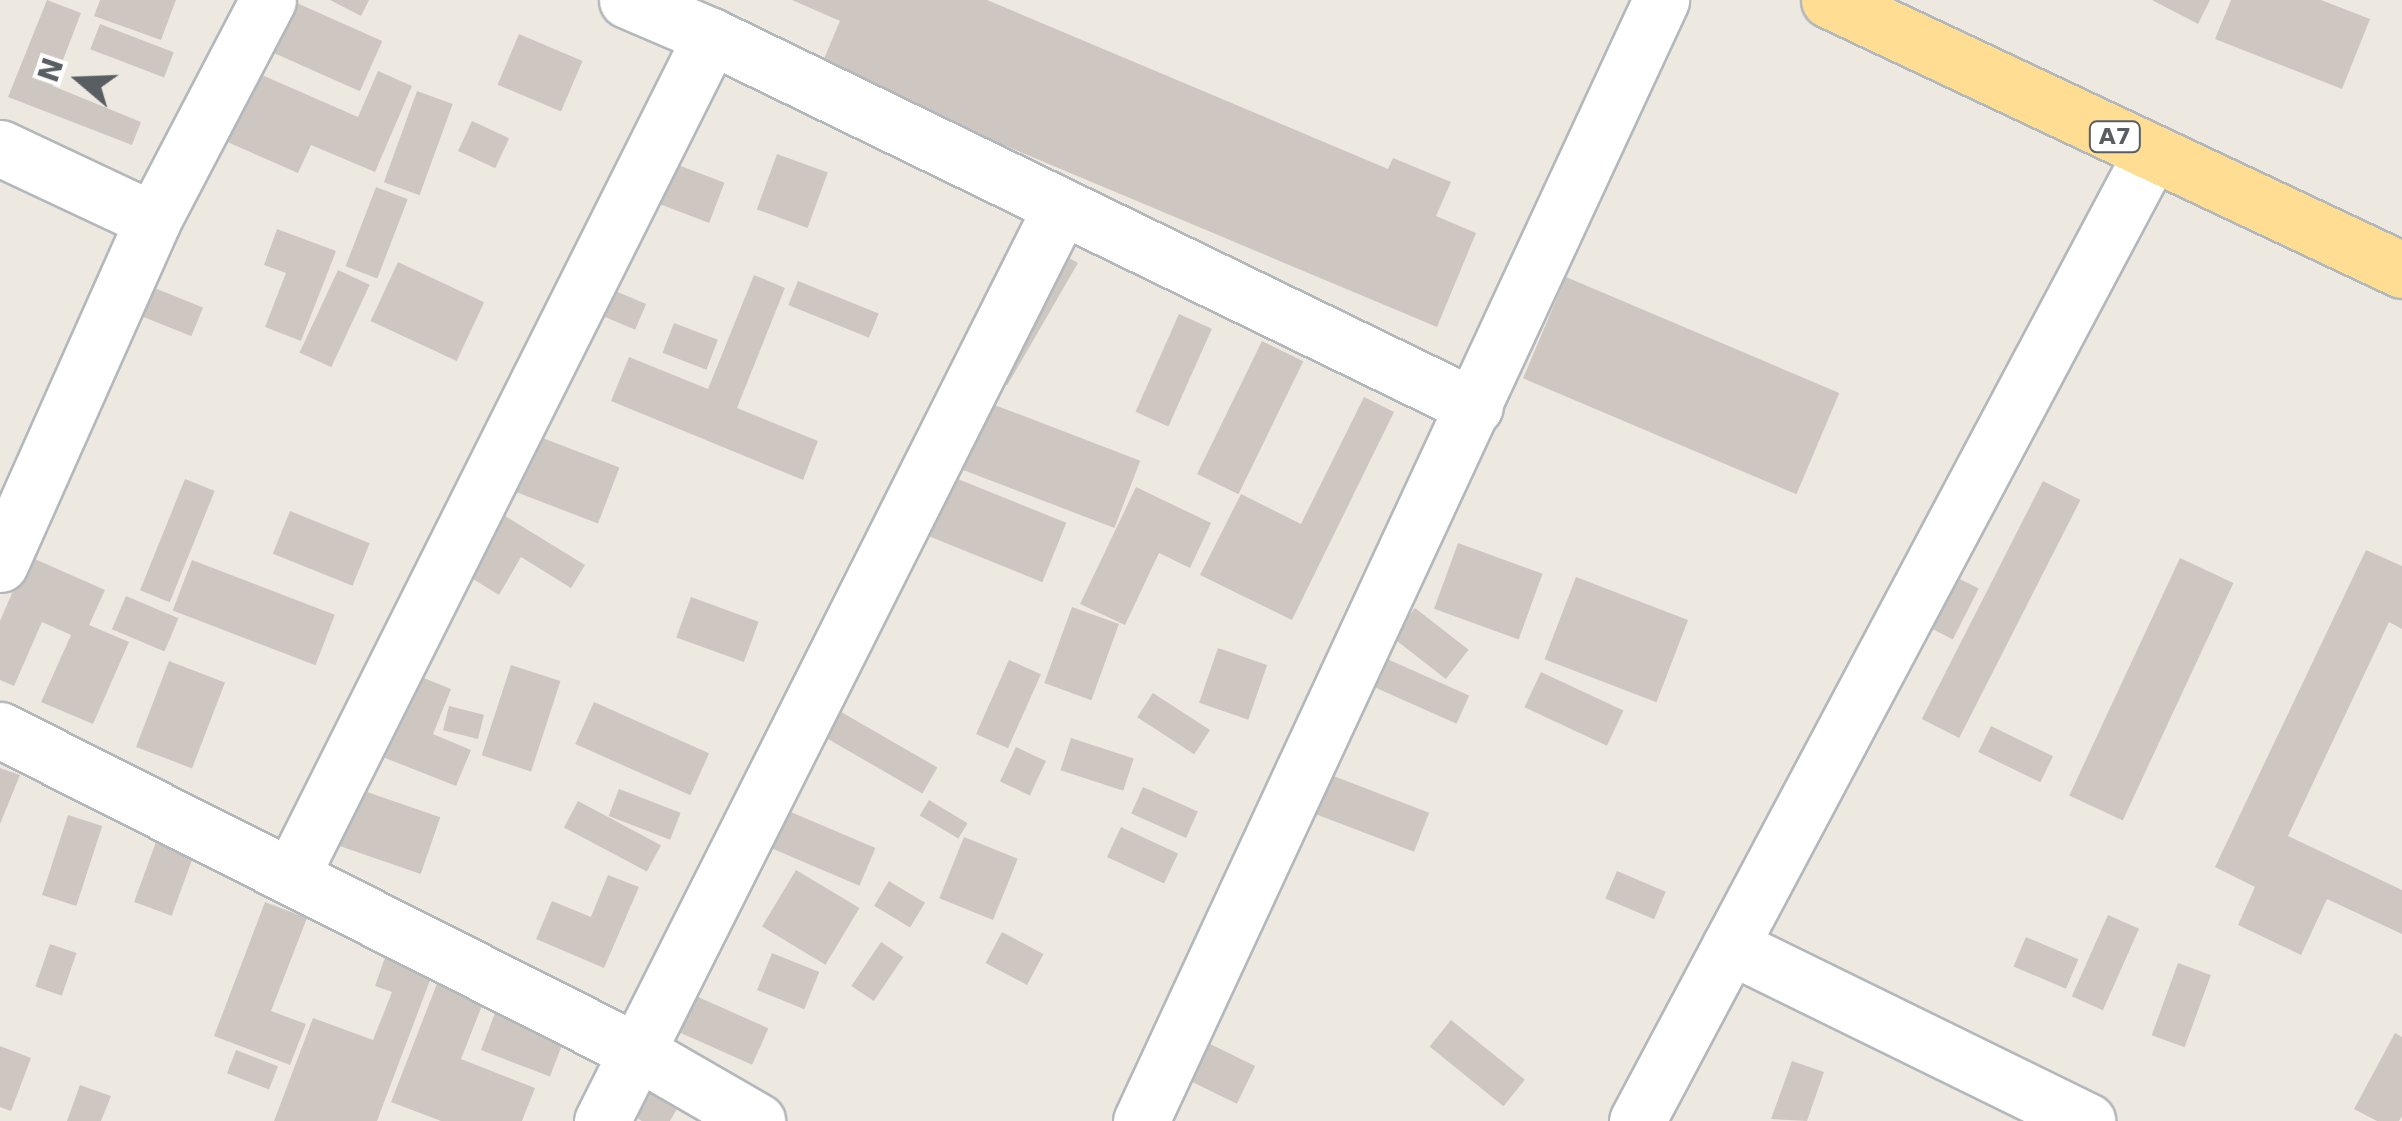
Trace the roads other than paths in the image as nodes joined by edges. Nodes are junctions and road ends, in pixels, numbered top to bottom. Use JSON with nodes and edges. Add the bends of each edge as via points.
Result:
{"nodes":[{"id":1,"x":268,"y":0,"type":"edge"},
{"id":2,"x":627,"y":0,"type":"edge"},
{"id":3,"x":1661,"y":0,"type":"edge"},
{"id":4,"x":1829,"y":0,"type":"edge"},
{"id":5,"x":711,"y":36,"type":"junction"},
{"id":6,"x":0,"y":148,"type":"edge"},
{"id":7,"x":2151,"y":154,"type":"junction"},
{"id":8,"x":1061,"y":207,"type":"junction"},
{"id":9,"x":153,"y":220,"type":"junction"},
{"id":10,"x":2402,"y":270,"type":"edge"},
{"id":11,"x":1475,"y":407,"type":"junction"},
{"id":12,"x":0,"y":564,"type":"edge"},
{"id":13,"x":0,"y":730,"type":"edge"},
{"id":14,"x":292,"y":874,"type":"junction"},
{"id":15,"x":1730,"y":946,"type":"junction"},
{"id":16,"x":636,"y":1052,"type":"junction"},
{"id":17,"x":2068,"y":1116,"type":"edge"},
{"id":18,"x":602,"y":1121,"type":"edge"},
{"id":19,"x":757,"y":1121,"type":"edge"},
{"id":20,"x":1142,"y":1121,"type":"edge"},
{"id":21,"x":1637,"y":1121,"type":"edge"}],
"edges":[{"from":1,"to":9,"type":"street"},
{"from":2,"to":5,"type":"street"},
{"from":3,"to":11,"type":"street"},
{"from":4,"to":7,"type":"highway","number":"A7"},
{"from":5,"to":8,"type":"street"},
{"from":5,"to":14,"type":"street"},
{"from":6,"to":9,"type":"street"},
{"from":7,"to":10,"type":"highway","number":"A7"},
{"from":7,"to":15,"type":"street"},
{"from":8,"to":11,"type":"street"},
{"from":8,"to":16,"type":"street"},
{"from":9,"to":12,"type":"street"},
{"from":11,"to":20,"type":"street"},
{"from":13,"to":14,"type":"street"},
{"from":14,"to":16,"type":"street"},
{"from":15,"to":17,"type":"street"},
{"from":15,"to":21,"type":"street"},
{"from":16,"to":18,"type":"street"},
{"from":16,"to":19,"type":"street"}]}
